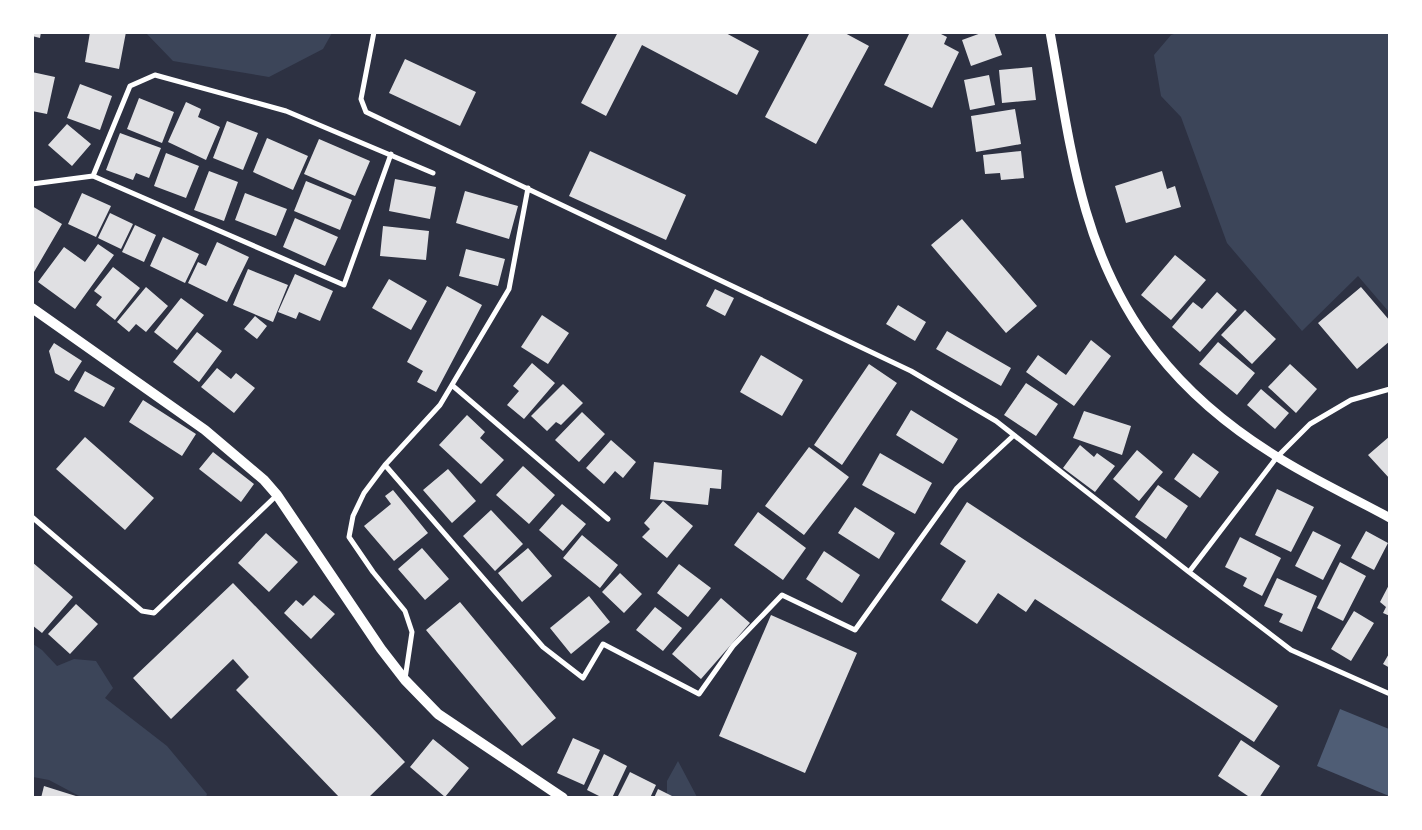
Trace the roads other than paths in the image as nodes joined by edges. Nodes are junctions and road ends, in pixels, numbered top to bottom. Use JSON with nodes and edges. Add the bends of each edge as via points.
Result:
{"nodes":[{"id":1,"x":374,"y":32,"type":"edge"},
{"id":2,"x":1050,"y":32,"type":"edge"},
{"id":3,"x":391,"y":154,"type":"junction"},
{"id":4,"x":433,"y":173,"type":"dead end"},
{"id":5,"x":93,"y":176,"type":"junction"},
{"id":6,"x":32,"y":184,"type":"edge"},
{"id":7,"x":528,"y":188,"type":"junction"},
{"id":8,"x":32,"y":308,"type":"edge"},
{"id":9,"x":453,"y":386,"type":"junction"},
{"id":10,"x":1390,"y":389,"type":"edge"},
{"id":11,"x":1014,"y":436,"type":"junction"},
{"id":12,"x":1276,"y":457,"type":"junction"},
{"id":13,"x":385,"y":465,"type":"junction"},
{"id":14,"x":277,"y":495,"type":"junction"},
{"id":15,"x":32,"y":517,"type":"edge"},
{"id":16,"x":1390,"y":518,"type":"edge"},
{"id":17,"x":608,"y":519,"type":"dead end"},
{"id":18,"x":1189,"y":572,"type":"junction"},
{"id":19,"x":405,"y":680,"type":"junction"},
{"id":20,"x":1390,"y":694,"type":"edge"},
{"id":21,"x":564,"y":798,"type":"edge"}],
"edges":[{"from":1,"to":7,"type":"street","via":[[360,99],[366,112]]},
{"from":2,"to":12,"type":"street","via":[[1085,210],[1122,302],[1148,342],[1184,384],[1235,428]]},
{"from":3,"to":4,"type":"street"},
{"from":3,"to":5,"type":"street","via":[[286,111],[155,75],[130,86]]},
{"from":3,"to":5,"type":"street","via":[[344,285]]},
{"from":5,"to":6,"type":"street"},
{"from":7,"to":9,"type":"street","via":[[510,289]]},
{"from":7,"to":11,"type":"street","via":[[911,371],[996,421]]},
{"from":8,"to":14,"type":"main road","via":[[205,430]]},
{"from":9,"to":13,"type":"street","via":[[440,405]]},
{"from":9,"to":17,"type":"street"},
{"from":10,"to":12,"type":"street","via":[[1351,400],[1310,424]]},
{"from":11,"to":13,"type":"street","via":[[956,488],[855,630],[782,596],[733,646],[699,694],[603,644],[583,678],[543,647]]},
{"from":11,"to":18,"type":"street"},
{"from":12,"to":16,"type":"street"},
{"from":12,"to":18,"type":"street"},
{"from":13,"to":19,"type":"street","via":[[364,493],[353,516],[349,537],[406,611],[412,632]]},
{"from":14,"to":15,"type":"street","via":[[154,613],[142,611]]},
{"from":14,"to":19,"type":"main road"},
{"from":18,"to":20,"type":"street","via":[[1291,650]]},
{"from":19,"to":21,"type":"main road","via":[[438,714]]}]}
